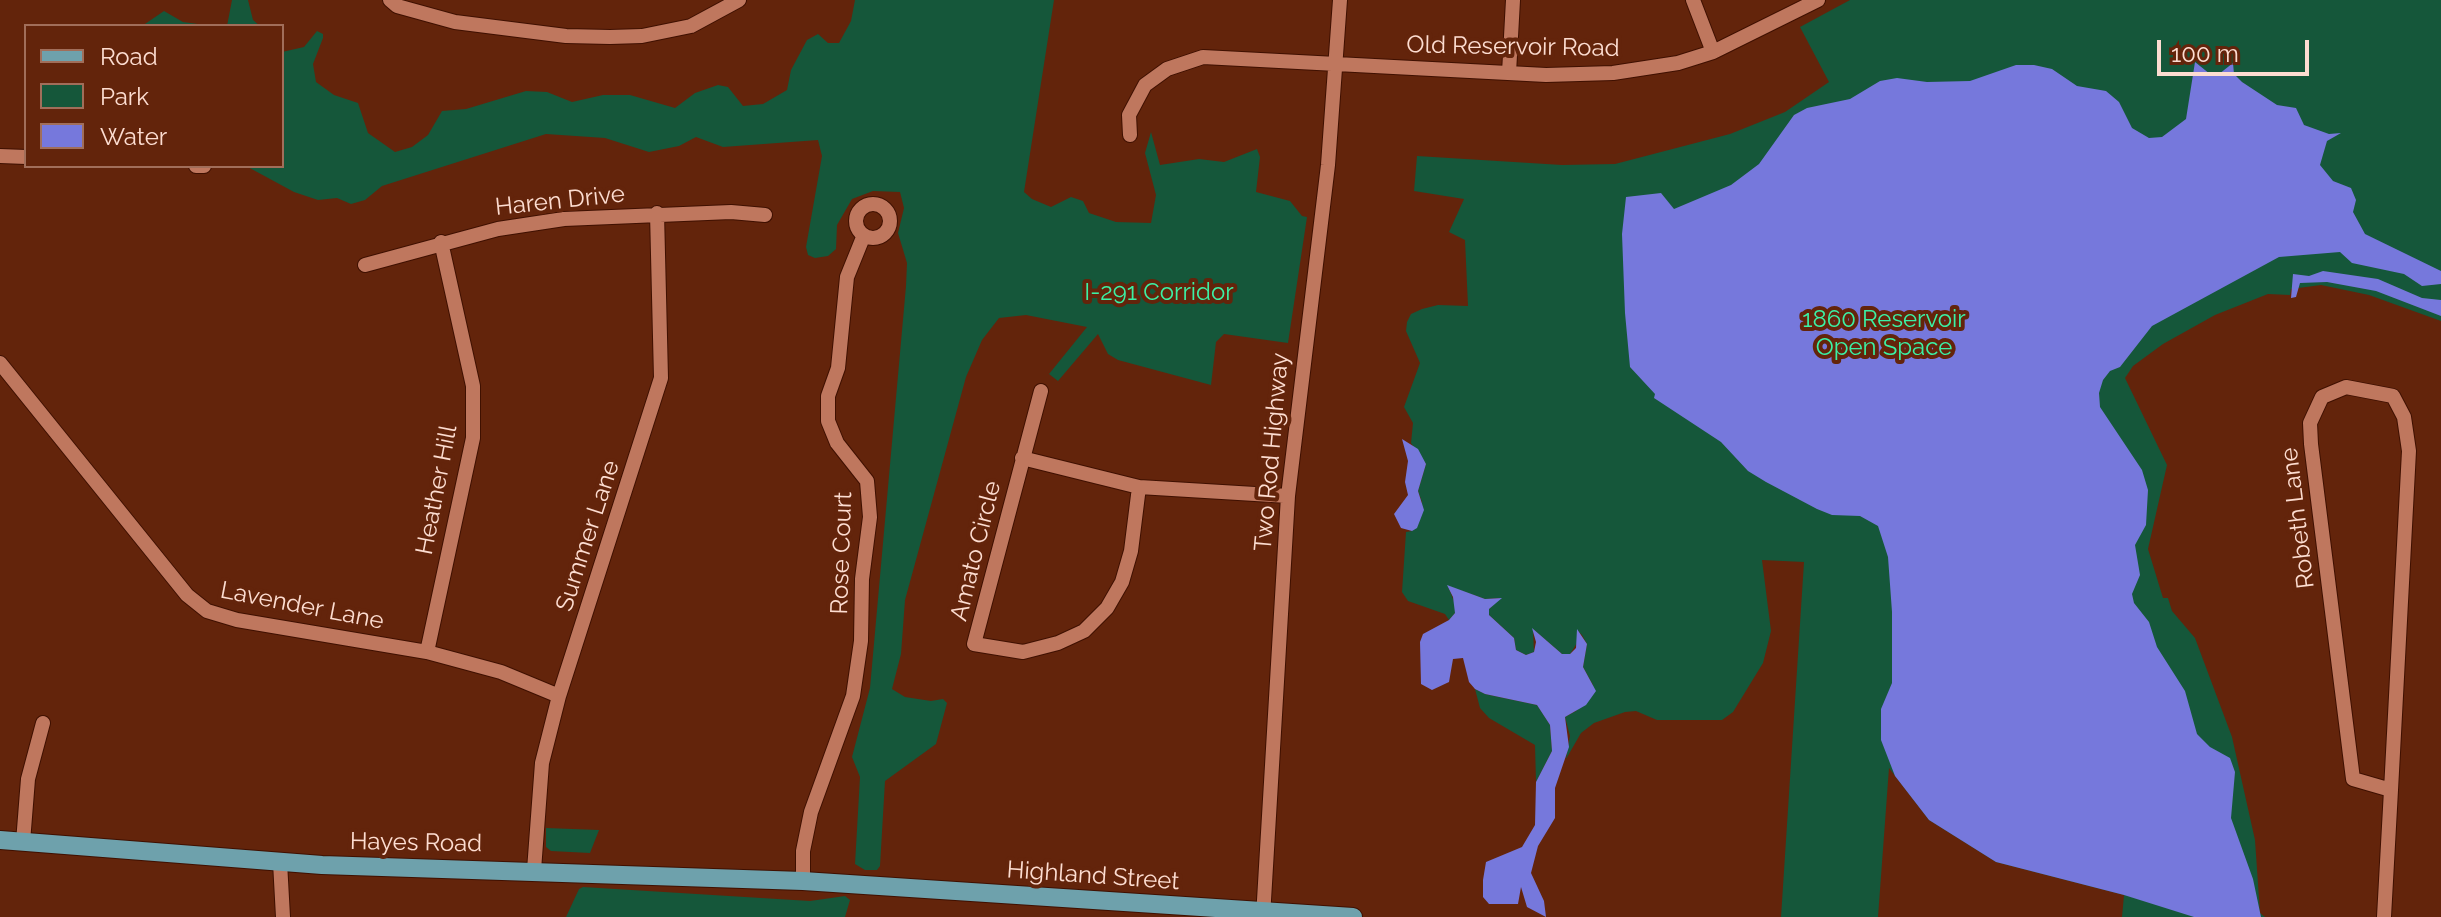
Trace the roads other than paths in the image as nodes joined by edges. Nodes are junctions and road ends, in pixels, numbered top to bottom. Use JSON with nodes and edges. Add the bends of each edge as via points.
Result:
{"nodes":[{"id":1,"x":390,"y":0,"type":"edge"},
{"id":2,"x":739,"y":0,"type":"edge"},
{"id":3,"x":1340,"y":0,"type":"edge"},
{"id":4,"x":1513,"y":0,"type":"edge"},
{"id":5,"x":1693,"y":0,"type":"edge"},
{"id":6,"x":1818,"y":0,"type":"edge"},
{"id":7,"x":1713,"y":52,"type":"junction"},
{"id":8,"x":1336,"y":64,"type":"junction"},
{"id":9,"x":1509,"y":73,"type":"junction"},
{"id":10,"x":1130,"y":135,"type":"dead end"},
{"id":11,"x":0,"y":156,"type":"edge"},
{"id":12,"x":24,"y":157,"type":"edge"},
{"id":13,"x":657,"y":213,"type":"junction"},
{"id":14,"x":765,"y":215,"type":"dead end"},
{"id":15,"x":864,"y":235,"type":"dead end"},
{"id":16,"x":441,"y":242,"type":"junction"},
{"id":17,"x":365,"y":265,"type":"dead end"},
{"id":18,"x":0,"y":363,"type":"edge"},
{"id":19,"x":1041,"y":391,"type":"dead end"},
{"id":20,"x":1022,"y":458,"type":"junction"},
{"id":21,"x":1139,"y":487,"type":"junction"},
{"id":22,"x":1288,"y":496,"type":"junction"},
{"id":23,"x":427,"y":652,"type":"junction"},
{"id":24,"x":559,"y":696,"type":"junction"},
{"id":25,"x":43,"y":723,"type":"dead end"},
{"id":26,"x":2391,"y":790,"type":"junction"},
{"id":27,"x":0,"y":840,"type":"edge"},
{"id":28,"x":23,"y":842,"type":"junction"},
{"id":29,"x":280,"y":862,"type":"junction"},
{"id":30,"x":534,"y":870,"type":"junction"},
{"id":31,"x":803,"y":881,"type":"junction"},
{"id":32,"x":831,"y":883,"type":"joint"},
{"id":33,"x":1263,"y":914,"type":"edge"},
{"id":34,"x":283,"y":917,"type":"edge"},
{"id":35,"x":1353,"y":917,"type":"edge"},
{"id":36,"x":2384,"y":917,"type":"edge"}],
"edges":[{"from":1,"to":2,"type":"street","via":[[455,22],[610,37],[691,26]]},
{"from":3,"to":8,"type":"street","name":"Two Rod Highway"},
{"from":4,"to":9,"type":"street"},
{"from":5,"to":7,"type":"street"},
{"from":6,"to":7,"type":"street","name":"Old Reservoir Road"},
{"from":7,"to":9,"type":"street","name":"Old Reservoir Road","via":[[1657,68],[1613,73]]},
{"from":8,"to":9,"type":"street","name":"Old Reservoir Road"},
{"from":8,"to":10,"type":"street","name":"Old Reservoir Road","via":[[1190,59],[1145,85],[1129,115]]},
{"from":8,"to":22,"type":"street","name":"Two Rod Highway"},
{"from":11,"to":12,"type":"street"},
{"from":13,"to":14,"type":"street","name":"Haren Drive"},
{"from":13,"to":16,"type":"street","name":"Haren Drive","via":[[564,219]]},
{"from":13,"to":24,"type":"street","name":"Summer Lane","via":[[661,378]]},
{"from":15,"to":31,"type":"street","name":"Rose Court","via":[[847,277],[838,368],[828,396],[828,421],[837,443],[867,481],[870,517],[861,641],[853,696],[811,812]]},
{"from":16,"to":17,"type":"street","name":"Haren Drive"},
{"from":16,"to":23,"type":"street","name":"Heather Hill","via":[[473,386],[473,438]]},
{"from":18,"to":23,"type":"street","name":"Lavender Lane","via":[[187,595],[207,611]]},
{"from":19,"to":20,"type":"street","name":"Amato Circle"},
{"from":20,"to":21,"type":"street"},
{"from":20,"to":21,"type":"street","name":"Amato Circle","via":[[974,644],[996,650],[1023,652],[1058,643],[1084,631],[1107,608],[1131,551]]},
{"from":21,"to":22,"type":"street"},
{"from":22,"to":33,"type":"street","name":"Two Rod Highway"},
{"from":23,"to":24,"type":"street","name":"Lavender Lane","via":[[501,672]]},
{"from":24,"to":30,"type":"street","name":"Summer Lane","via":[[542,763]]},
{"from":25,"to":28,"type":"street","via":[[28,779]]},
{"from":26,"to":26,"type":"street","name":"Robeth Lane","via":[[2409,451],[2404,417],[2393,396],[2346,387],[2322,397],[2310,423],[2311,444],[2353,779]]},
{"from":26,"to":36,"type":"street","name":"Robeth Lane"},
{"from":27,"to":28,"type":"main road","name":"Hayes Road"},
{"from":28,"to":29,"type":"main road","name":"Hayes Road"},
{"from":29,"to":30,"type":"main road","name":"Hayes Road"},
{"from":29,"to":34,"type":"street"},
{"from":30,"to":31,"type":"main road","name":"Hayes Road"},
{"from":31,"to":32,"type":"main road","name":"Hayes Road"},
{"from":32,"to":33,"type":"main road","name":"Highland Street"},
{"from":33,"to":35,"type":"main road","name":"Highland Street"}]}
